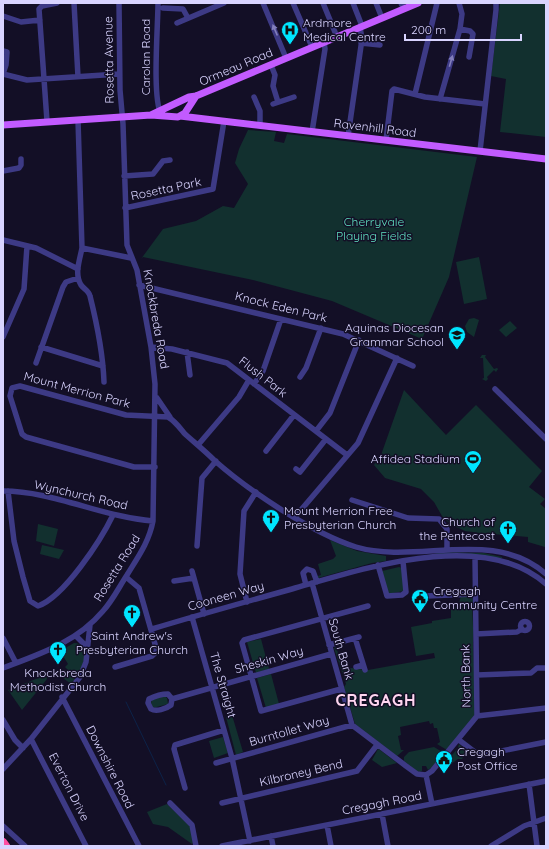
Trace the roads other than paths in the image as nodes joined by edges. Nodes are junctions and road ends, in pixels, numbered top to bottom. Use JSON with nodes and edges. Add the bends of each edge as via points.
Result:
{"nodes":[{"id":1,"x":57,"y":3,"type":"edge"},
{"id":2,"x":74,"y":3,"type":"edge"},
{"id":3,"x":119,"y":3,"type":"edge"},
{"id":4,"x":158,"y":3,"type":"edge"},
{"id":5,"x":224,"y":3,"type":"edge"},
{"id":6,"x":263,"y":3,"type":"edge"},
{"id":7,"x":293,"y":3,"type":"edge"},
{"id":8,"x":323,"y":3,"type":"edge"},
{"id":9,"x":353,"y":3,"type":"edge"},
{"id":10,"x":376,"y":3,"type":"edge"},
{"id":11,"x":418,"y":3,"type":"edge"},
{"id":12,"x":437,"y":3,"type":"edge"},
{"id":13,"x":459,"y":3,"type":"edge"},
{"id":14,"x":496,"y":3,"type":"edge"},
{"id":15,"x":402,"y":6,"type":"edge"},
{"id":16,"x":163,"y":8,"type":"dead end"},
{"id":17,"x":3,"y":16,"type":"edge"},
{"id":18,"x":188,"y":18,"type":"junction"},
{"id":19,"x":382,"y":18,"type":"junction"},
{"id":20,"x":40,"y":20,"type":"junction"},
{"id":21,"x":177,"y":23,"type":"dead end"},
{"id":22,"x":361,"y":27,"type":"junction"},
{"id":23,"x":460,"y":29,"type":"junction"},
{"id":24,"x":337,"y":37,"type":"junction"},
{"id":25,"x":324,"y":42,"type":"junction"},
{"id":26,"x":361,"y":43,"type":"junction"},
{"id":27,"x":380,"y":45,"type":"dead end"},
{"id":28,"x":312,"y":47,"type":"junction"},
{"id":29,"x":3,"y":51,"type":"edge"},
{"id":30,"x":470,"y":57,"type":"dead end"},
{"id":31,"x":286,"y":58,"type":"junction"},
{"id":32,"x":271,"y":64,"type":"junction"},
{"id":33,"x":3,"y":74,"type":"edge"},
{"id":34,"x":119,"y":74,"type":"junction"},
{"id":35,"x":78,"y":77,"type":"junction"},
{"id":36,"x":44,"y":79,"type":"junction"},
{"id":37,"x":415,"y":94,"type":"junction"},
{"id":38,"x":196,"y":96,"type":"junction"},
{"id":39,"x":254,"y":97,"type":"dead end"},
{"id":40,"x":294,"y":97,"type":"dead end"},
{"id":41,"x":440,"y":99,"type":"junction"},
{"id":42,"x":178,"y":102,"type":"junction"},
{"id":43,"x":485,"y":104,"type":"junction"},
{"id":44,"x":171,"y":106,"type":"junction"},
{"id":45,"x":186,"y":109,"type":"junction"},
{"id":46,"x":160,"y":111,"type":"junction"},
{"id":47,"x":152,"y":115,"type":"junction"},
{"id":48,"x":170,"y":116,"type":"junction"},
{"id":49,"x":180,"y":116,"type":"junction"},
{"id":50,"x":122,"y":117,"type":"junction"},
{"id":51,"x":202,"y":118,"type":"junction"},
{"id":52,"x":78,"y":120,"type":"junction"},
{"id":53,"x":46,"y":121,"type":"junction"},
{"id":54,"x":224,"y":121,"type":"junction"},
{"id":55,"x":3,"y":124,"type":"edge"},
{"id":56,"x":260,"y":125,"type":"junction"},
{"id":57,"x":312,"y":132,"type":"junction"},
{"id":58,"x":348,"y":136,"type":"junction"},
{"id":59,"x":386,"y":140,"type":"junction"},
{"id":60,"x":480,"y":151,"type":"junction"},
{"id":61,"x":21,"y":159,"type":"dead end"},
{"id":62,"x":546,"y":159,"type":"edge"},
{"id":63,"x":170,"y":160,"type":"dead end"},
{"id":64,"x":3,"y":171,"type":"edge"},
{"id":65,"x":124,"y":176,"type":"junction"},
{"id":66,"x":125,"y":208,"type":"junction"},
{"id":67,"x":3,"y":240,"type":"edge"},
{"id":68,"x":28,"y":246,"type":"junction"},
{"id":69,"x":82,"y":248,"type":"junction"},
{"id":70,"x":131,"y":258,"type":"junction"},
{"id":71,"x":78,"y":269,"type":"junction"},
{"id":72,"x":78,"y":278,"type":"junction"},
{"id":73,"x":140,"y":285,"type":"junction"},
{"id":74,"x":281,"y":319,"type":"junction"},
{"id":75,"x":321,"y":328,"type":"junction"},
{"id":76,"x":3,"y":337,"type":"edge"},
{"id":77,"x":358,"y":340,"type":"junction"},
{"id":78,"x":42,"y":347,"type":"junction"},
{"id":79,"x":151,"y":347,"type":"junction"},
{"id":80,"x":186,"y":352,"type":"junction"},
{"id":81,"x":397,"y":358,"type":"junction"},
{"id":82,"x":36,"y":363,"type":"dead end"},
{"id":83,"x":103,"y":366,"type":"junction"},
{"id":84,"x":413,"y":366,"type":"dead end"},
{"id":85,"x":190,"y":375,"type":"dead end"},
{"id":86,"x":300,"y":377,"type":"dead end"},
{"id":87,"x":104,"y":382,"type":"dead end"},
{"id":88,"x":252,"y":382,"type":"junction"},
{"id":89,"x":496,"y":389,"type":"dead end"},
{"id":90,"x":156,"y":396,"type":"junction"},
{"id":91,"x":294,"y":415,"type":"junction"},
{"id":92,"x":156,"y":416,"type":"junction"},
{"id":93,"x":171,"y":419,"type":"junction"},
{"id":94,"x":316,"y":431,"type":"junction"},
{"id":95,"x":326,"y":439,"type":"junction"},
{"id":96,"x":546,"y":439,"type":"edge"},
{"id":97,"x":198,"y":445,"type":"junction"},
{"id":98,"x":266,"y":451,"type":"dead end"},
{"id":99,"x":347,"y":455,"type":"junction"},
{"id":100,"x":216,"y":461,"type":"junction"},
{"id":101,"x":155,"y":467,"type":"junction"},
{"id":102,"x":296,"y":469,"type":"dead end"},
{"id":103,"x":6,"y":491,"type":"edge"},
{"id":104,"x":256,"y":492,"type":"junction"},
{"id":105,"x":352,"y":500,"type":"dead end"},
{"id":106,"x":113,"y":515,"type":"junction"},
{"id":107,"x":295,"y":517,"type":"junction"},
{"id":108,"x":153,"y":521,"type":"junction"},
{"id":109,"x":197,"y":546,"type":"dead end"},
{"id":110,"x":447,"y":550,"type":"junction"},
{"id":111,"x":390,"y":552,"type":"junction"},
{"id":112,"x":475,"y":557,"type":"junction"},
{"id":113,"x":403,"y":561,"type":"junction"},
{"id":114,"x":390,"y":563,"type":"junction"},
{"id":115,"x":378,"y":565,"type":"junction"},
{"id":116,"x":192,"y":571,"type":"dead end"},
{"id":117,"x":546,"y":574,"type":"edge"},
{"id":118,"x":126,"y":577,"type":"junction"},
{"id":119,"x":194,"y":578,"type":"junction"},
{"id":120,"x":174,"y":581,"type":"dead end"},
{"id":121,"x":312,"y":583,"type":"junction"},
{"id":122,"x":546,"y":584,"type":"edge"},
{"id":123,"x":475,"y":594,"type":"junction"},
{"id":124,"x":426,"y":596,"type":"dead end"},
{"id":125,"x":247,"y":602,"type":"junction"},
{"id":126,"x":368,"y":606,"type":"dead end"},
{"id":127,"x":204,"y":614,"type":"junction"},
{"id":128,"x":192,"y":617,"type":"junction"},
{"id":129,"x":321,"y":618,"type":"junction"},
{"id":130,"x":90,"y":625,"type":"junction"},
{"id":131,"x":152,"y":629,"type":"junction"},
{"id":132,"x":522,"y":629,"type":"dead end"},
{"id":133,"x":476,"y":634,"type":"junction"},
{"id":134,"x":76,"y":636,"type":"junction"},
{"id":135,"x":89,"y":637,"type":"junction"},
{"id":136,"x":3,"y":638,"type":"edge"},
{"id":137,"x":82,"y":641,"type":"junction"},
{"id":138,"x":329,"y":645,"type":"junction"},
{"id":139,"x":88,"y":654,"type":"junction"},
{"id":140,"x":331,"y":654,"type":"junction"},
{"id":141,"x":16,"y":663,"type":"junction"},
{"id":142,"x":115,"y":667,"type":"dead end"},
{"id":143,"x":356,"y":667,"type":"dead end"},
{"id":144,"x":3,"y":668,"type":"edge"},
{"id":145,"x":546,"y":668,"type":"edge"},
{"id":146,"x":477,"y":675,"type":"junction"},
{"id":147,"x":251,"y":677,"type":"junction"},
{"id":148,"x":212,"y":688,"type":"junction"},
{"id":149,"x":341,"y":689,"type":"junction"},
{"id":150,"x":62,"y":698,"type":"junction"},
{"id":151,"x":172,"y":699,"type":"dead end"},
{"id":152,"x":546,"y":708,"type":"edge"},
{"id":153,"x":477,"y":716,"type":"junction"},
{"id":154,"x":3,"y":720,"type":"edge"},
{"id":155,"x":352,"y":725,"type":"junction"},
{"id":156,"x":224,"y":730,"type":"junction"},
{"id":157,"x":31,"y":739,"type":"junction"},
{"id":158,"x":459,"y":740,"type":"junction"},
{"id":159,"x":546,"y":742,"type":"edge"},
{"id":160,"x":377,"y":745,"type":"junction"},
{"id":161,"x":23,"y":748,"type":"junction"},
{"id":162,"x":232,"y":758,"type":"junction"},
{"id":163,"x":216,"y":763,"type":"dead end"},
{"id":164,"x":3,"y":769,"type":"edge"},
{"id":165,"x":426,"y":775,"type":"junction"},
{"id":166,"x":546,"y":781,"type":"edge"},
{"id":167,"x":529,"y":784,"type":"junction"},
{"id":168,"x":185,"y":788,"type":"dead end"},
{"id":169,"x":241,"y":799,"type":"junction"},
{"id":170,"x":170,"y":803,"type":"dead end"},
{"id":171,"x":222,"y":803,"type":"dead end"},
{"id":172,"x":432,"y":804,"type":"junction"},
{"id":173,"x":382,"y":814,"type":"junction"},
{"id":174,"x":546,"y":818,"type":"edge"},
{"id":175,"x":534,"y":822,"type":"junction"},
{"id":176,"x":327,"y":825,"type":"junction"},
{"id":177,"x":3,"y":826,"type":"edge"},
{"id":178,"x":271,"y":836,"type":"junction"},
{"id":179,"x":250,"y":840,"type":"junction"},
{"id":180,"x":25,"y":846,"type":"edge"},
{"id":181,"x":86,"y":846,"type":"edge"},
{"id":182,"x":139,"y":846,"type":"edge"},
{"id":183,"x":196,"y":846,"type":"edge"},
{"id":184,"x":222,"y":846,"type":"edge"},
{"id":185,"x":273,"y":846,"type":"edge"},
{"id":186,"x":331,"y":846,"type":"edge"},
{"id":187,"x":388,"y":846,"type":"edge"},
{"id":188,"x":491,"y":846,"type":"edge"},
{"id":189,"x":537,"y":846,"type":"edge"}],
"edges":[{"from":1,"to":20,"type":"street","via":[[40,7]]},
{"from":2,"to":35,"type":"street"},
{"from":3,"to":34,"type":"street","name":"Rosetta Avenue"},
{"from":4,"to":46,"type":"street","name":"Carolan Road","via":[[157,87]]},
{"from":5,"to":18,"type":"street"},
{"from":31,"to":6,"type":"street","one_way":true},
{"from":7,"to":28,"type":"street"},
{"from":8,"to":24,"type":"street"},
{"from":9,"to":22,"type":"street"},
{"from":10,"to":19,"type":"street"},
{"from":11,"to":15,"type":"main road","name":"Ormeau Road"},
{"from":12,"to":37,"type":"street"},
{"from":13,"to":23,"type":"street","via":[[462,14]]},
{"from":14,"to":43,"type":"street"},
{"from":15,"to":19,"type":"main road","name":"Ormeau Road"},
{"from":16,"to":18,"type":"street","via":[[184,9]]},
{"from":17,"to":20,"type":"street","via":[[21,22]]},
{"from":18,"to":21,"type":"street"},
{"from":19,"to":22,"type":"main road","name":"Ormeau Road"},
{"from":20,"to":36,"type":"street"},
{"from":22,"to":24,"type":"main road","name":"Ormeau Road"},
{"from":22,"to":26,"type":"street"},
{"from":23,"to":30,"type":"street","via":[[473,34]]},
{"from":41,"to":23,"type":"street","one_way":true},
{"from":24,"to":25,"type":"main road","name":"Ormeau Road"},
{"from":25,"to":28,"type":"main road","name":"Ormeau Road"},
{"from":25,"to":57,"type":"street"},
{"from":26,"to":27,"type":"street"},
{"from":26,"to":58,"type":"street"},
{"from":28,"to":31,"type":"main road","name":"Ormeau Road"},
{"from":29,"to":33,"type":"street","via":[[7,52]]},
{"from":31,"to":32,"type":"main road","name":"Ormeau Road"},
{"from":32,"to":38,"type":"main road","name":"Ormeau Road"},
{"from":32,"to":40,"type":"street","via":[[275,75],[275,103]]},
{"from":33,"to":36,"type":"street","via":[[21,80]]},
{"from":34,"to":35,"type":"street"},
{"from":34,"to":50,"type":"street","name":"Rosetta Avenue"},
{"from":35,"to":36,"type":"street"},
{"from":36,"to":53,"type":"street"},
{"from":37,"to":41,"type":"street"},
{"from":37,"to":59,"type":"street","via":[[396,89],[392,91]]},
{"from":38,"to":42,"type":"main road","name":"Ormeau Road"},
{"from":38,"to":45,"type":"main road","name":"Ormeau Road"},
{"from":39,"to":56,"type":"street","via":[[260,111]]},
{"from":41,"to":43,"type":"street"},
{"from":42,"to":44,"type":"main road","name":"Ormeau Road"},
{"from":42,"to":45,"type":"main road","name":"Ravenhill Road"},
{"from":43,"to":60,"type":"street"},
{"from":44,"to":46,"type":"main road","name":"Ormeau Road"},
{"from":44,"to":48,"type":"main road"},
{"from":45,"to":49,"type":"main road","name":"Ormeau Road"},
{"from":45,"to":51,"type":"main road","name":"Ravenhill Road"},
{"from":46,"to":47,"type":"main road","name":"Ormeau Road"},
{"from":46,"to":48,"type":"street"},
{"from":47,"to":48,"type":"main road","name":"Ormeau Road"},
{"from":47,"to":50,"type":"main road","name":"Ormeau Road"},
{"from":48,"to":49,"type":"main road","name":"Ormeau Road"},
{"from":49,"to":51,"type":"main road","name":"Ravenhill Road"},
{"from":50,"to":52,"type":"main road","name":"Ormeau Road"},
{"from":50,"to":65,"type":"street","name":"Rosetta Park"},
{"from":51,"to":54,"type":"main road","name":"Ravenhill Road"},
{"from":52,"to":53,"type":"main road","name":"Ormeau Road"},
{"from":52,"to":69,"type":"street"},
{"from":53,"to":55,"type":"main road","name":"Ormeau Road"},
{"from":54,"to":56,"type":"main road","name":"Ravenhill Road"},
{"from":54,"to":66,"type":"street","name":"Rosetta Park","via":[[211,191]]},
{"from":56,"to":57,"type":"main road","name":"Ravenhill Road"},
{"from":57,"to":58,"type":"main road","name":"Ravenhill Road"},
{"from":58,"to":59,"type":"main road","name":"Ravenhill Road"},
{"from":59,"to":60,"type":"main road","name":"Ravenhill Road"},
{"from":60,"to":62,"type":"main road","name":"Ravenhill Road"},
{"from":61,"to":64,"type":"street","via":[[19,168]]},
{"from":63,"to":65,"type":"street","via":[[163,162],[153,174]]},
{"from":65,"to":66,"type":"street","name":"Rosetta Park"},
{"from":66,"to":70,"type":"street","name":"Rosetta Park","via":[[127,245]]},
{"from":67,"to":68,"type":"street"},
{"from":68,"to":71,"type":"street"},
{"from":68,"to":76,"type":"street","via":[[24,288]]},
{"from":69,"to":70,"type":"street","name":"Knockbreda Road"},
{"from":69,"to":71,"type":"street"},
{"from":70,"to":73,"type":"street","name":"Knockbreda Road"},
{"from":71,"to":72,"type":"street"},
{"from":72,"to":78,"type":"street","via":[[66,282],[62,287]]},
{"from":72,"to":83,"type":"street","via":[[90,294]]},
{"from":73,"to":74,"type":"street","name":"Knock Eden Park"},
{"from":73,"to":79,"type":"street","name":"Knockbreda Road"},
{"from":74,"to":75,"type":"street","name":"Knock Eden Park"},
{"from":74,"to":88,"type":"street","via":[[263,371]]},
{"from":75,"to":77,"type":"street","name":"Knock Eden Park"},
{"from":75,"to":86,"type":"street"},
{"from":77,"to":81,"type":"street","name":"Knock Eden Park"},
{"from":77,"to":94,"type":"street","via":[[330,412]]},
{"from":78,"to":82,"type":"street"},
{"from":78,"to":83,"type":"street"},
{"from":79,"to":80,"type":"street","name":"Flush Park"},
{"from":79,"to":90,"type":"street","name":"Knockbreda Road"},
{"from":80,"to":85,"type":"street"},
{"from":80,"to":88,"type":"street","name":"Flush Park","via":[[223,361]]},
{"from":81,"to":84,"type":"street","name":"Knock Eden Park"},
{"from":81,"to":99,"type":"street","via":[[360,439]]},
{"from":83,"to":87,"type":"street"},
{"from":88,"to":91,"type":"street","name":"Flush Park"},
{"from":88,"to":97,"type":"street"},
{"from":89,"to":96,"type":"street"},
{"from":90,"to":92,"type":"street","name":"Rosetta Road"},
{"from":90,"to":93,"type":"street","via":[[160,406]]},
{"from":91,"to":94,"type":"street","name":"Flush Park"},
{"from":91,"to":98,"type":"street"},
{"from":92,"to":93,"type":"street"},
{"from":92,"to":101,"type":"street","name":"Rosetta Road"},
{"from":92,"to":101,"type":"street","name":"Mount Merrion Park","via":[[126,415],[20,386],[13,387],[10,392],[21,431],[26,437],[134,467]]},
{"from":93,"to":97,"type":"street"},
{"from":94,"to":95,"type":"street","name":"Flush Park"},
{"from":95,"to":99,"type":"street","name":"Flush Park"},
{"from":95,"to":102,"type":"street","via":[[300,472]]},
{"from":97,"to":100,"type":"street"},
{"from":99,"to":107,"type":"street"},
{"from":100,"to":104,"type":"street"},
{"from":100,"to":109,"type":"street","via":[[202,478]]},
{"from":101,"to":108,"type":"street","name":"Rosetta Road"},
{"from":103,"to":106,"type":"street","name":"Wynchurch Road","via":[[34,495]]},
{"from":103,"to":106,"type":"street","via":[[22,576],[30,601],[38,606],[50,601],[65,587]]},
{"from":104,"to":107,"type":"street"},
{"from":104,"to":125,"type":"street","via":[[244,511],[240,574]]},
{"from":105,"to":110,"type":"street","via":[[408,518],[438,519],[447,529]]},
{"from":106,"to":108,"type":"street","name":"Wynchurch Road"},
{"from":107,"to":111,"type":"street","via":[[345,543]]},
{"from":108,"to":118,"type":"street","name":"Rosetta Road","via":[[148,541]]},
{"from":110,"to":111,"type":"street"},
{"from":110,"to":117,"type":"street","via":[[483,550],[510,554]]},
{"from":111,"to":114,"type":"street"},
{"from":112,"to":113,"type":"street","name":"Cooneen Way"},
{"from":112,"to":122,"type":"street","name":"Cooneen Way","via":[[512,562],[533,573]]},
{"from":112,"to":123,"type":"street","name":"North Bank"},
{"from":113,"to":114,"type":"street","name":"Cooneen Way"},
{"from":113,"to":115,"type":"street","via":[[406,592],[402,595],[387,596]]},
{"from":114,"to":115,"type":"street","name":"Cooneen Way"},
{"from":115,"to":121,"type":"street","name":"Cooneen Way"},
{"from":116,"to":119,"type":"street"},
{"from":118,"to":130,"type":"street","name":"Rosetta Road"},
{"from":118,"to":131,"type":"street","via":[[140,588]]},
{"from":119,"to":120,"type":"street"},
{"from":119,"to":127,"type":"street"},
{"from":121,"to":125,"type":"street","name":"Cooneen Way"},
{"from":121,"to":129,"type":"street","name":"South Bank"},
{"from":123,"to":124,"type":"street"},
{"from":123,"to":133,"type":"street","name":"North Bank"},
{"from":125,"to":127,"type":"street","name":"Cooneen Way"},
{"from":126,"to":129,"type":"street"},
{"from":127,"to":128,"type":"street","name":"Cooneen Way"},
{"from":128,"to":131,"type":"street","name":"Cooneen Way"},
{"from":128,"to":148,"type":"street","name":"The Straight"},
{"from":129,"to":138,"type":"street","name":"South Bank"},
{"from":129,"to":147,"type":"street","via":[[243,642]]},
{"from":130,"to":134,"type":"street","name":"Rosetta Road"},
{"from":130,"to":135,"type":"street"},
{"from":131,"to":142,"type":"street","via":[[156,654]]},
{"from":132,"to":133,"type":"street","via":[[518,632]]},
{"from":133,"to":146,"type":"street","name":"North Bank"},
{"from":134,"to":137,"type":"street"},
{"from":134,"to":141,"type":"street","name":"Rosetta Road"},
{"from":135,"to":137,"type":"street"},
{"from":135,"to":139,"type":"street"},
{"from":136,"to":141,"type":"street"},
{"from":137,"to":139,"type":"street"},
{"from":138,"to":140,"type":"street","name":"South Bank"},
{"from":138,"to":143,"type":"street","via":[[357,638],[364,667]]},
{"from":139,"to":150,"type":"street","via":[[80,677]]},
{"from":140,"to":147,"type":"street","name":"Sheskin Way"},
{"from":140,"to":149,"type":"street","name":"South Bank"},
{"from":141,"to":144,"type":"street","name":"Rosetta Road"},
{"from":145,"to":146,"type":"street","via":[[537,668],[531,673]]},
{"from":146,"to":153,"type":"street","name":"North Bank"},
{"from":147,"to":148,"type":"street","name":"Sheskin Way"},
{"from":147,"to":149,"type":"street","via":[[262,712]]},
{"from":148,"to":151,"type":"street","name":"Sheskin Way"},
{"from":148,"to":156,"type":"street","name":"The Straight"},
{"from":149,"to":155,"type":"street","name":"South Bank"},
{"from":150,"to":157,"type":"street"},
{"from":150,"to":182,"type":"street","name":"Downshire Road"},
{"from":152,"to":153,"type":"street"},
{"from":153,"to":158,"type":"street","name":"North Bank"},
{"from":154,"to":161,"type":"street"},
{"from":155,"to":160,"type":"street"},
{"from":155,"to":162,"type":"street","name":"Burntollet Way"},
{"from":156,"to":162,"type":"street","name":"The Straight"},
{"from":156,"to":168,"type":"street","via":[[174,745]]},
{"from":157,"to":161,"type":"street"},
{"from":157,"to":181,"type":"street","name":"Everton Drive"},
{"from":158,"to":159,"type":"street","via":[[481,755]]},
{"from":158,"to":165,"type":"street","name":"North Bank"},
{"from":160,"to":165,"type":"street","via":[[417,774]]},
{"from":160,"to":169,"type":"street","name":"Kilbroney Bend","via":[[357,771]]},
{"from":161,"to":164,"type":"street"},
{"from":162,"to":163,"type":"street"},
{"from":162,"to":169,"type":"street","name":"The Straight"},
{"from":165,"to":172,"type":"street"},
{"from":166,"to":167,"type":"street","name":"Cregagh Road"},
{"from":167,"to":172,"type":"street","name":"Cregagh Road"},
{"from":167,"to":175,"type":"street"},
{"from":169,"to":171,"type":"street"},
{"from":169,"to":179,"type":"street","name":"The Straight"},
{"from":170,"to":183,"type":"street","via":[[192,825]]},
{"from":172,"to":173,"type":"street","name":"Cregagh Road"},
{"from":173,"to":176,"type":"street","name":"Cregagh Road"},
{"from":173,"to":187,"type":"street"},
{"from":174,"to":175,"type":"street"},
{"from":175,"to":188,"type":"street"},
{"from":175,"to":189,"type":"street"},
{"from":176,"to":178,"type":"street","name":"Cregagh Road"},
{"from":176,"to":186,"type":"street"},
{"from":177,"to":180,"type":"street"},
{"from":178,"to":179,"type":"street","name":"Cregagh Road"},
{"from":178,"to":185,"type":"street"},
{"from":179,"to":184,"type":"street","name":"Cregagh Road"}]}
